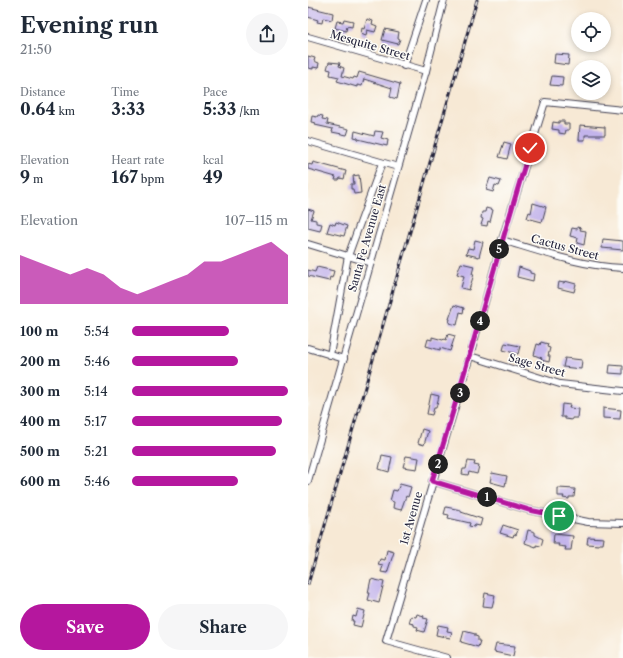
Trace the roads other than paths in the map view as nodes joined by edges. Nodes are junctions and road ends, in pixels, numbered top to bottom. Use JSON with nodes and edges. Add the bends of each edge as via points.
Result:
{"nodes":[{"id":1,"x":426,"y":0,"type":"edge"},
{"id":2,"x":444,"y":0,"type":"edge"},
{"id":3,"x":308,"y":37,"type":"edge"},
{"id":4,"x":404,"y":66,"type":"junction"},
{"id":5,"x":426,"y":71,"type":"junction"},
{"id":6,"x":623,"y":110,"type":"edge"},
{"id":7,"x":308,"y":141,"type":"edge"},
{"id":8,"x":382,"y":163,"type":"junction"},
{"id":9,"x":398,"y":167,"type":"junction"},
{"id":10,"x":502,"y":240,"type":"junction"},
{"id":11,"x":308,"y":244,"type":"edge"},
{"id":12,"x":348,"y":256,"type":"junction"},
{"id":13,"x":371,"y":263,"type":"junction"},
{"id":14,"x":623,"y":268,"type":"edge"},
{"id":15,"x":308,"y":348,"type":"edge"},
{"id":16,"x":330,"y":355,"type":"junction"},
{"id":17,"x":470,"y":356,"type":"junction"},
{"id":18,"x":344,"y":359,"type":"junction"},
{"id":19,"x":623,"y":390,"type":"edge"},
{"id":20,"x":308,"y":454,"type":"edge"},
{"id":21,"x":315,"y":456,"type":"junction"},
{"id":22,"x":308,"y":481,"type":"edge"},
{"id":23,"x":432,"y":481,"type":"junction"},
{"id":24,"x":623,"y":524,"type":"edge"},
{"id":25,"x":447,"y":658,"type":"edge"}],
"edges":[{"from":1,"to":4,"type":"street"},
{"from":2,"to":5,"type":"street","name":"Santa Fe Avenue East"},
{"from":3,"to":4,"type":"street","name":"Mesquite Street"},
{"from":4,"to":5,"type":"street","name":"Mesquite Street"},
{"from":5,"to":9,"type":"street","name":"Santa Fe Avenue East"},
{"from":6,"to":10,"type":"street","name":"1st Avenue","via":[[545,102]]},
{"from":7,"to":8,"type":"street"},
{"from":8,"to":9,"type":"street"},
{"from":8,"to":12,"type":"street"},
{"from":9,"to":13,"type":"street","name":"Santa Fe Avenue East"},
{"from":10,"to":14,"type":"street","name":"Cactus Street","via":[[563,258]]},
{"from":10,"to":17,"type":"street","name":"1st Avenue"},
{"from":11,"to":12,"type":"street"},
{"from":12,"to":13,"type":"street"},
{"from":12,"to":16,"type":"street"},
{"from":13,"to":18,"type":"street","name":"Santa Fe Avenue East"},
{"from":15,"to":16,"type":"street"},
{"from":16,"to":18,"type":"street"},
{"from":17,"to":19,"type":"street","name":"Sage Street","via":[[560,384]]},
{"from":17,"to":23,"type":"street","name":"1st Avenue"},
{"from":18,"to":21,"type":"street","name":"Santa Fe Avenue East"},
{"from":20,"to":21,"type":"street"},
{"from":21,"to":22,"type":"street","name":"Santa Fe Avenue East"},
{"from":23,"to":24,"type":"street","via":[[529,510],[588,522]]},
{"from":23,"to":25,"type":"street","name":"1st Avenue","via":[[386,641]]}]}
